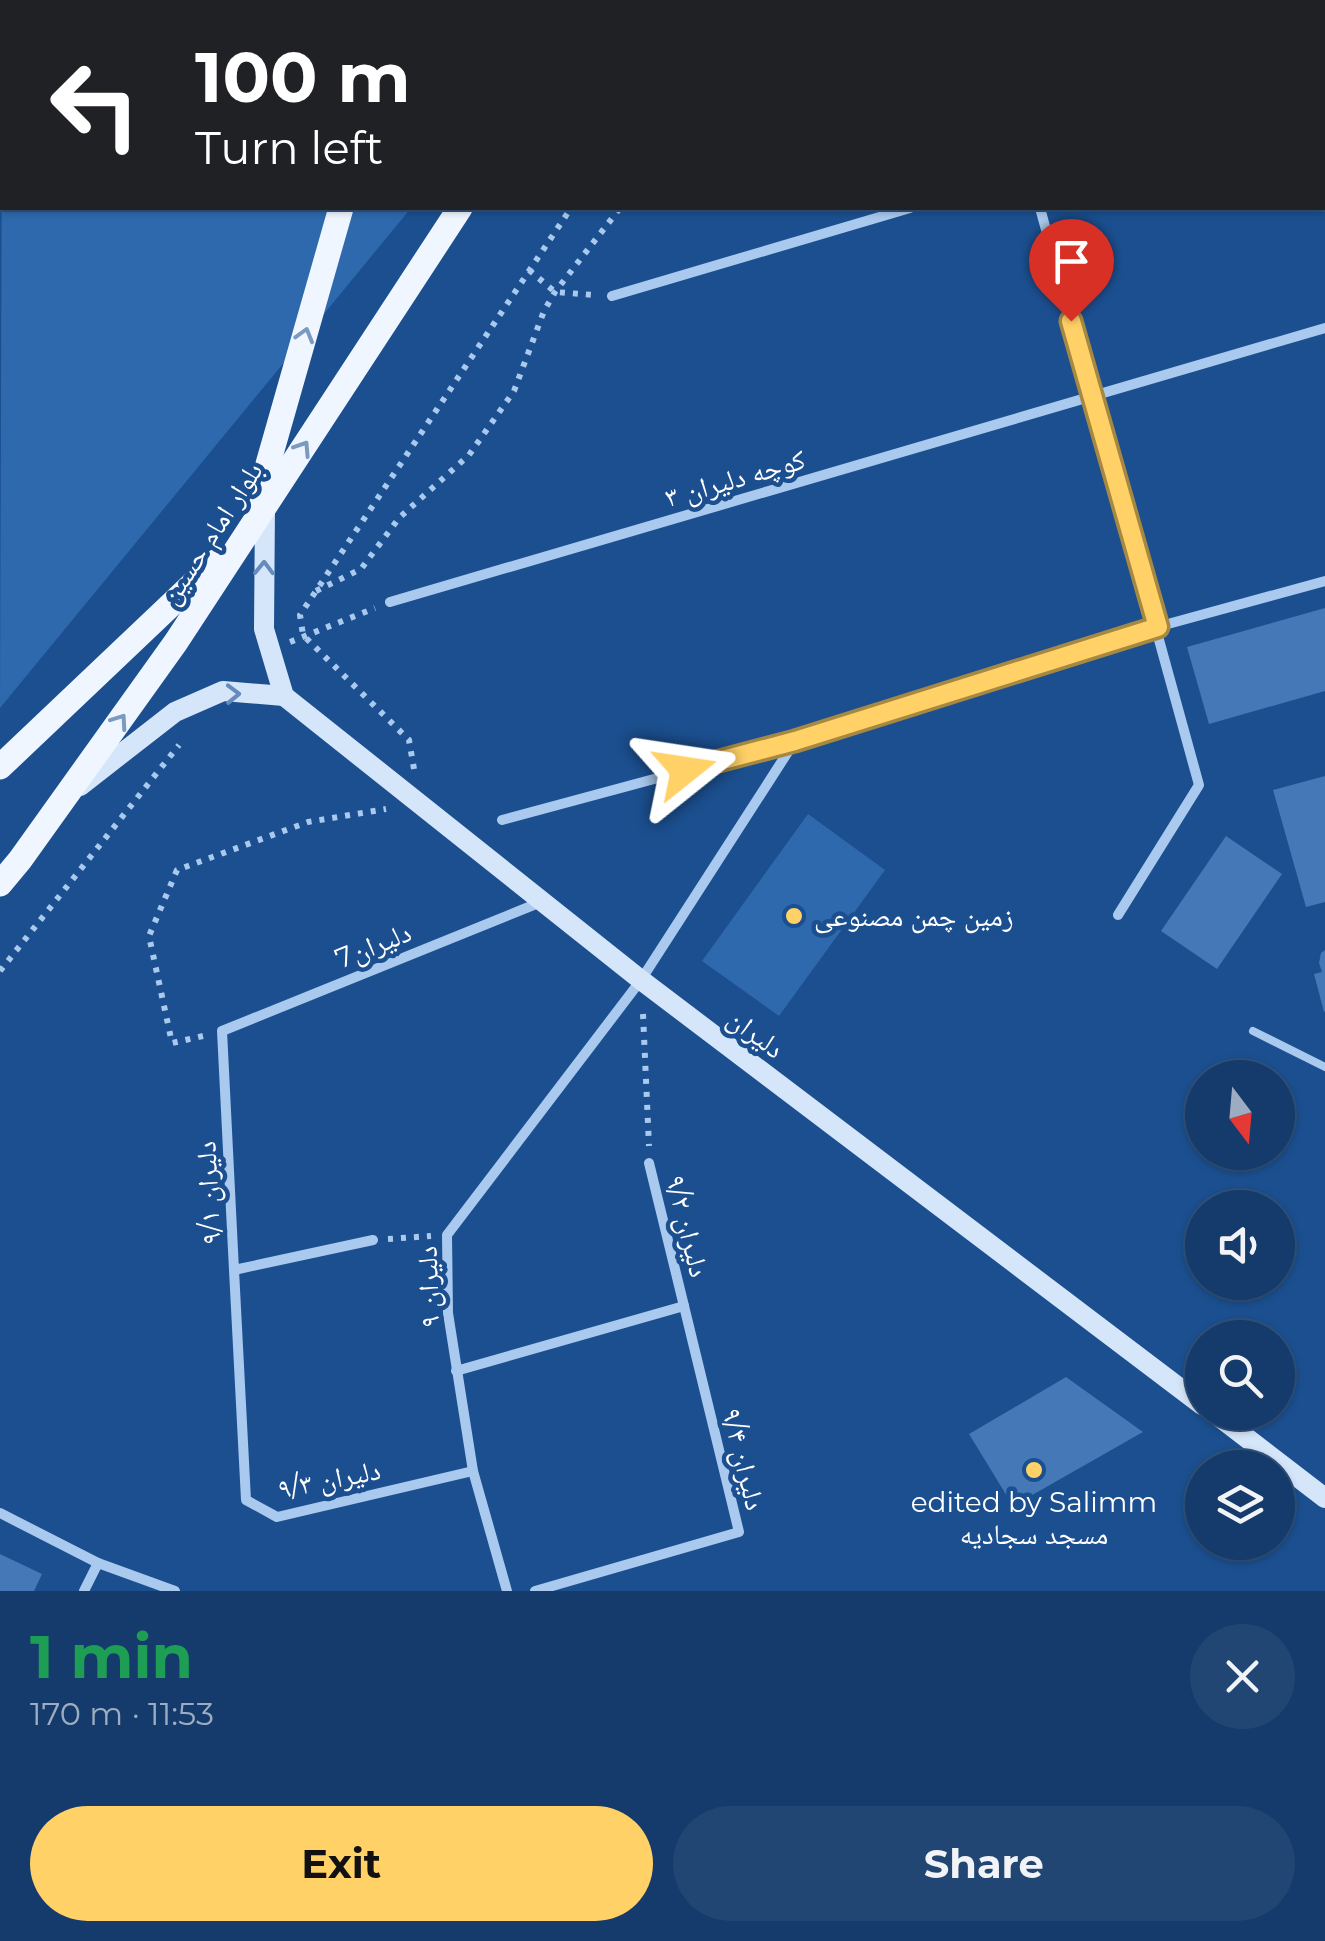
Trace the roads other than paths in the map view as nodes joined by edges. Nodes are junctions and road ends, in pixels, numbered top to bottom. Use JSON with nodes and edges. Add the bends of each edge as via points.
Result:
{"nodes":[{"id":1,"x":340,"y":210,"type":"edge"},
{"id":2,"x":459,"y":210,"type":"edge"},
{"id":3,"x":903,"y":210,"type":"edge"},
{"id":4,"x":1041,"y":210,"type":"edge"},
{"id":5,"x":612,"y":296,"type":"road end"},
{"id":6,"x":1325,"y":328,"type":"edge"},
{"id":7,"x":1092,"y":397,"type":"junction"},
{"id":8,"x":265,"y":506,"type":"junction"},
{"id":9,"x":250,"y":529,"type":"junction"},
{"id":10,"x":1325,"y":581,"type":"edge"},
{"id":11,"x":390,"y":602,"type":"road end"},
{"id":12,"x":1158,"y":627,"type":"junction"},
{"id":13,"x":284,"y":696,"type":"junction"},
{"id":14,"x":795,"y":741,"type":"junction"},
{"id":15,"x":0,"y":767,"type":"edge"},
{"id":16,"x":64,"y":798,"type":"junction"},
{"id":17,"x":502,"y":820,"type":"dead end"},
{"id":18,"x":0,"y":884,"type":"edge"},
{"id":19,"x":542,"y":902,"type":"junction"},
{"id":20,"x":1118,"y":916,"type":"dead end"},
{"id":21,"x":641,"y":980,"type":"junction"},
{"id":22,"x":222,"y":1031,"type":"joint"},
{"id":23,"x":1253,"y":1031,"type":"dead end"},
{"id":24,"x":1325,"y":1067,"type":"edge"},
{"id":25,"x":649,"y":1162,"type":"road end"},
{"id":26,"x":374,"y":1240,"type":"road end"},
{"id":27,"x":234,"y":1270,"type":"junction"},
{"id":28,"x":684,"y":1306,"type":"junction"},
{"id":29,"x":456,"y":1371,"type":"junction"},
{"id":30,"x":1185,"y":1392,"type":"edge"},
{"id":31,"x":1236,"y":1430,"type":"edge"},
{"id":32,"x":472,"y":1471,"type":"junction"},
{"id":33,"x":1325,"y":1498,"type":"edge"},
{"id":34,"x":0,"y":1513,"type":"edge"},
{"id":35,"x":98,"y":1563,"type":"junction"},
{"id":36,"x":84,"y":1591,"type":"edge"},
{"id":37,"x":174,"y":1591,"type":"edge"},
{"id":38,"x":506,"y":1591,"type":"edge"},
{"id":39,"x":535,"y":1591,"type":"edge"}],
"edges":[{"from":9,"to":1,"type":"main road","one_way":true},
{"from":8,"to":2,"type":"main road","name":"بلوار امام حسین","one_way":true},
{"from":3,"to":5,"type":"street"},
{"from":4,"to":7,"type":"street"},
{"from":6,"to":7,"type":"street","name":"کوچه دلیران ۳"},
{"from":7,"to":11,"type":"street","name":"کوچه دلیران ۳"},
{"from":7,"to":12,"type":"street"},
{"from":8,"to":9,"type":"main road","name":"بلوار امام حسین"},
{"from":13,"to":8,"type":"street","one_way":true,"via":[[264,630]]},
{"from":9,"to":15,"type":"main road"},
{"from":16,"to":9,"type":"main road","name":"بلوار امام حسین","one_way":true},
{"from":10,"to":12,"type":"street"},
{"from":12,"to":14,"type":"street"},
{"from":12,"to":20,"type":"street","via":[[1199,785]]},
{"from":16,"to":13,"type":"street","one_way":true,"via":[[175,712],[223,691]]},
{"from":13,"to":19,"type":"street","name":"دلیران"},
{"from":14,"to":17,"type":"street"},
{"from":14,"to":21,"type":"street","name":"دلیران ۹"},
{"from":16,"to":18,"type":"main road","name":"بلوار امام حسین"},
{"from":19,"to":21,"type":"street","name":"دلیران"},
{"from":19,"to":22,"type":"street","name":"دلیران7"},
{"from":21,"to":29,"type":"street","name":"دلیران ۹","via":[[447,1235]]},
{"from":21,"to":30,"type":"street","name":"دلیران"},
{"from":22,"to":27,"type":"street","name":"دلیران ۹/۱"},
{"from":23,"to":24,"type":"lane"},
{"from":25,"to":28,"type":"street","name":"دلیران ۹/۲"},
{"from":26,"to":27,"type":"street","name":"دلیران ۹/۱"},
{"from":27,"to":32,"type":"street","name":"دلیران ۹/۳","via":[[246,1500],[277,1518]]},
{"from":28,"to":29,"type":"street","name":"دلیران ۹/۲"},
{"from":28,"to":39,"type":"street","name":"دلیران ۹/۴","via":[[739,1532]]},
{"from":29,"to":32,"type":"street","name":"دلیران ۹"},
{"from":31,"to":33,"type":"street"},
{"from":32,"to":38,"type":"street","name":"دلیران ۹"},
{"from":34,"to":35,"type":"street"},
{"from":35,"to":36,"type":"street"},
{"from":35,"to":37,"type":"street"}]}
